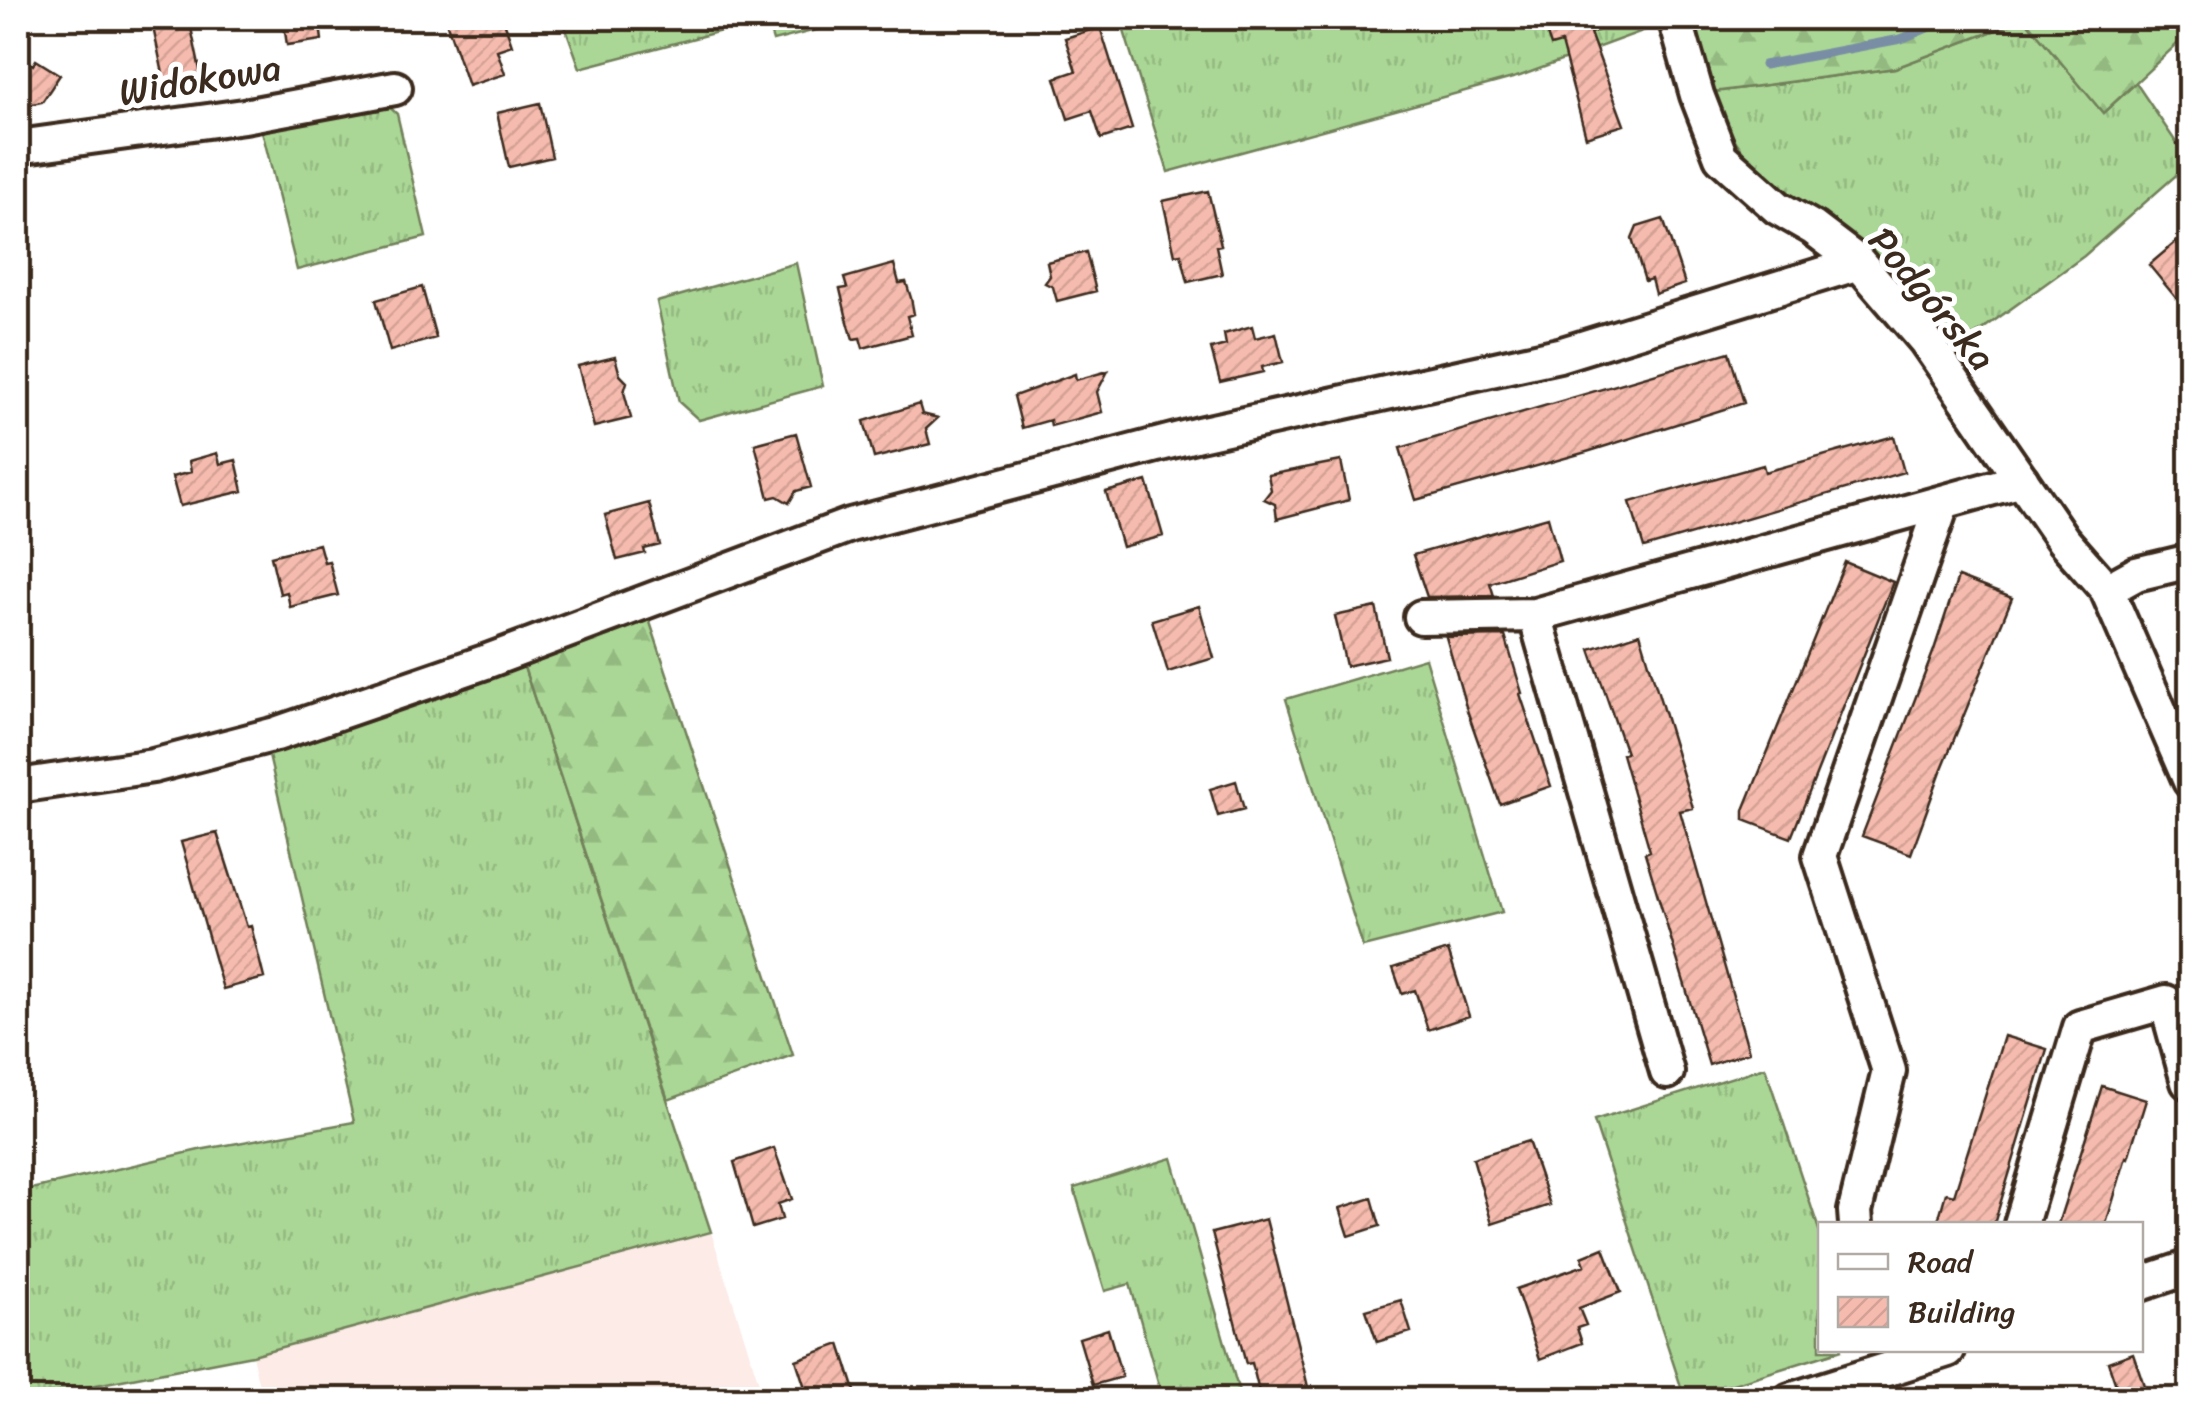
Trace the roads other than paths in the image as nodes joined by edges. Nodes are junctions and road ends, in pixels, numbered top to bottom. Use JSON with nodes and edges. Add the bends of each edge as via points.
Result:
{"nodes":[{"id":1,"x":1674,"y":18,"type":"edge"},
{"id":2,"x":394,"y":88,"type":"dead end"},
{"id":3,"x":18,"y":147,"type":"edge"},
{"id":4,"x":1859,"y":263,"type":"junction"},
{"id":5,"x":2022,"y":480,"type":"junction"},
{"id":6,"x":1942,"y":502,"type":"junction"},
{"id":7,"x":2190,"y":562,"type":"edge"},
{"id":8,"x":2107,"y":590,"type":"junction"},
{"id":9,"x":1536,"y":614,"type":"junction"},
{"id":10,"x":1421,"y":616,"type":"dead end"},
{"id":11,"x":2190,"y":782,"type":"edge"},
{"id":12,"x":18,"y":786,"type":"edge"},
{"id":13,"x":1667,"y":1072,"type":"dead end"},
{"id":14,"x":2188,"y":1082,"type":"dead end"},
{"id":15,"x":1856,"y":1222,"type":"edge"},
{"id":16,"x":2022,"y":1222,"type":"edge"},
{"id":17,"x":2190,"y":1268,"type":"edge"},
{"id":18,"x":2143,"y":1283,"type":"edge"},
{"id":19,"x":1942,"y":1352,"type":"edge"},
{"id":20,"x":1790,"y":1400,"type":"edge"}],
"edges":[{"from":1,"to":4,"type":"street","name":"Podgórska","via":[[1720,157],[1778,208]]},
{"from":2,"to":3,"type":"street","name":"Widokowa"},
{"from":4,"to":5,"type":"street","name":"Podgórska","via":[[1924,340]]},
{"from":4,"to":12,"type":"street","via":[[1559,355],[1200,434],[850,525],[276,734],[152,766]]},
{"from":5,"to":6,"type":"street"},
{"from":5,"to":8,"type":"street","name":"Podgórska"},
{"from":6,"to":9,"type":"street"},
{"from":6,"to":15,"type":"street","via":[[1820,856],[1889,1070]]},
{"from":7,"to":8,"type":"street","via":[[2136,574]]},
{"from":8,"to":11,"type":"street","name":"Podgórska"},
{"from":9,"to":10,"type":"street"},
{"from":9,"to":13,"type":"street"},
{"from":14,"to":16,"type":"street","via":[[2166,1002],[2080,1027]]},
{"from":17,"to":18,"type":"street"},
{"from":19,"to":20,"type":"street"}]}
